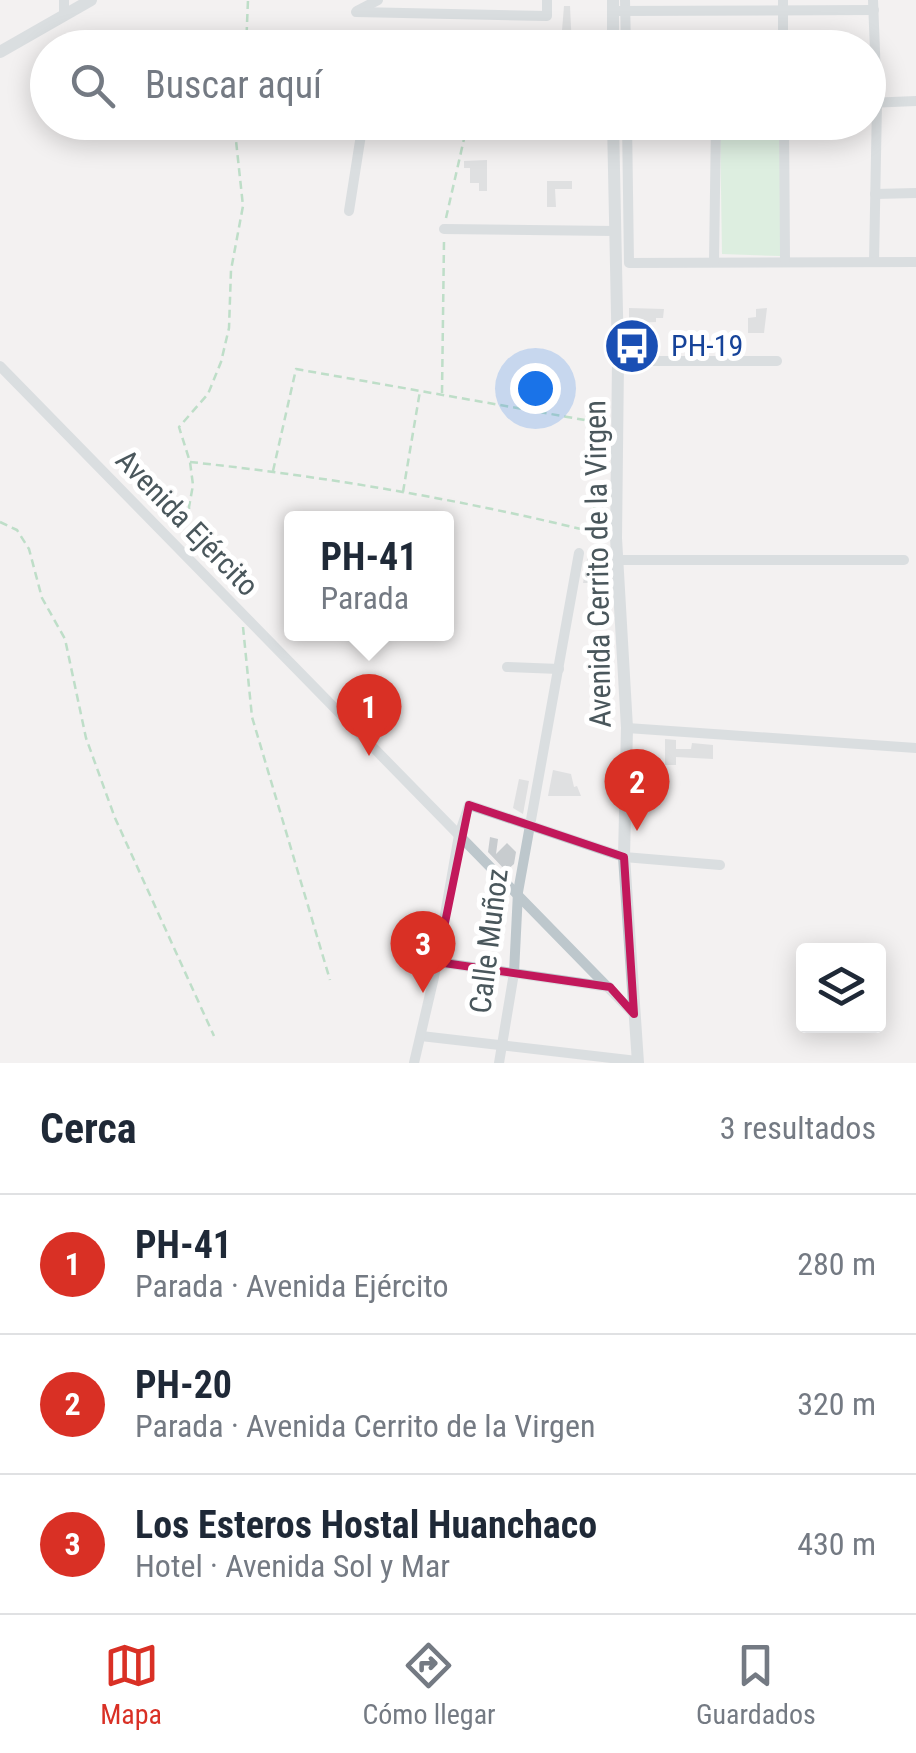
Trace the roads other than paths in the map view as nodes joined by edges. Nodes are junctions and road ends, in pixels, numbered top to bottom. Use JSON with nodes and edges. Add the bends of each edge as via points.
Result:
{"nodes":[{"id":1,"x":64,"y":0,"type":"edge"},
{"id":2,"x":91,"y":0,"type":"edge"},
{"id":3,"x":378,"y":0,"type":"edge"},
{"id":4,"x":547,"y":0,"type":"edge"},
{"id":5,"x":619,"y":5,"type":"edge"},
{"id":6,"x":874,"y":5,"type":"edge"},
{"id":7,"x":783,"y":6,"type":"edge"},
{"id":8,"x":64,"y":16,"type":"junction"},
{"id":9,"x":39,"y":30,"type":"edge"},
{"id":10,"x":616,"y":30,"type":"edge"},
{"id":11,"x":623,"y":30,"type":"edge"},
{"id":12,"x":874,"y":30,"type":"edge"},
{"id":13,"x":30,"y":35,"type":"edge"},
{"id":14,"x":0,"y":52,"type":"edge"},
{"id":15,"x":916,"y":102,"type":"edge"},
{"id":16,"x":886,"y":103,"type":"edge"},
{"id":17,"x":360,"y":140,"type":"edge"},
{"id":18,"x":613,"y":140,"type":"edge"},
{"id":19,"x":627,"y":140,"type":"edge"},
{"id":20,"x":716,"y":140,"type":"edge"},
{"id":21,"x":784,"y":140,"type":"edge"},
{"id":22,"x":874,"y":140,"type":"edge"},
{"id":23,"x":916,"y":193,"type":"edge"},
{"id":24,"x":875,"y":194,"type":"junction"},
{"id":25,"x":349,"y":211,"type":"dead end"},
{"id":26,"x":444,"y":229,"type":"road end"},
{"id":27,"x":614,"y":230,"type":"junction"},
{"id":28,"x":785,"y":260,"type":"junction"},
{"id":29,"x":714,"y":262,"type":"junction"},
{"id":30,"x":874,"y":262,"type":"junction"},
{"id":31,"x":916,"y":262,"type":"edge"},
{"id":32,"x":618,"y":361,"type":"junction"},
{"id":33,"x":777,"y":361,"type":"dead end"},
{"id":34,"x":0,"y":366,"type":"edge"},
{"id":35,"x":579,"y":553,"type":"dead end"},
{"id":36,"x":619,"y":560,"type":"junction"},
{"id":37,"x":904,"y":560,"type":"dead end"},
{"id":38,"x":507,"y":667,"type":"dead end"},
{"id":39,"x":559,"y":669,"type":"junction"},
{"id":40,"x":627,"y":728,"type":"junction"},
{"id":41,"x":916,"y":748,"type":"edge"},
{"id":42,"x":530,"y":826,"type":"junction"},
{"id":43,"x":459,"y":836,"type":"junction"},
{"id":44,"x":624,"y":857,"type":"junction"},
{"id":45,"x":720,"y":865,"type":"dead end"},
{"id":46,"x":518,"y":892,"type":"junction"},
{"id":47,"x":437,"y":962,"type":"junction"},
{"id":48,"x":514,"y":973,"type":"junction"},
{"id":49,"x":610,"y":987,"type":"junction"},
{"id":50,"x":634,"y":1014,"type":"junction"},
{"id":51,"x":421,"y":1036,"type":"junction"},
{"id":52,"x":502,"y":1045,"type":"junction"},
{"id":53,"x":637,"y":1062,"type":"edge"},
{"id":54,"x":414,"y":1063,"type":"edge"},
{"id":55,"x":499,"y":1063,"type":"edge"}],
"edges":[{"from":1,"to":8,"type":"street"},
{"from":2,"to":8,"type":"street"},
{"from":3,"to":4,"type":"street","via":[[356,12],[547,16]]},
{"from":5,"to":7,"type":"street"},
{"from":5,"to":10,"type":"street"},
{"from":5,"to":11,"type":"street"},
{"from":6,"to":7,"type":"street"},
{"from":6,"to":12,"type":"street"},
{"from":8,"to":9,"type":"street"},
{"from":13,"to":14,"type":"street"},
{"from":15,"to":16,"type":"street"},
{"from":17,"to":25,"type":"street"},
{"from":18,"to":27,"type":"street","name":"Avenida Cerrito de la Virgen"},
{"from":19,"to":29,"type":"street","via":[[629,263]]},
{"from":20,"to":29,"type":"street"},
{"from":21,"to":28,"type":"street"},
{"from":22,"to":24,"type":"street"},
{"from":23,"to":24,"type":"street"},
{"from":24,"to":30,"type":"street"},
{"from":26,"to":27,"type":"street"},
{"from":27,"to":32,"type":"street","name":"Avenida Cerrito de la Virgen"},
{"from":28,"to":29,"type":"street"},
{"from":28,"to":30,"type":"street"},
{"from":30,"to":31,"type":"street"},
{"from":32,"to":33,"type":"street"},
{"from":32,"to":36,"type":"street","name":"Avenida Cerrito de la Virgen"},
{"from":34,"to":43,"type":"street","name":"Avenida Ejército"},
{"from":35,"to":39,"type":"street","name":"Calle Muñoz"},
{"from":36,"to":37,"type":"street"},
{"from":36,"to":40,"type":"street","name":"Avenida Cerrito de la Virgen"},
{"from":38,"to":39,"type":"street"},
{"from":39,"to":42,"type":"street","name":"Calle Muñoz"},
{"from":40,"to":41,"type":"street"},
{"from":40,"to":44,"type":"street","name":"Avenida Cerrito de la Virgen"},
{"from":42,"to":43,"type":"street","via":[[468,806]]},
{"from":42,"to":44,"type":"street"},
{"from":42,"to":46,"type":"street","name":"Calle Muñoz"},
{"from":43,"to":46,"type":"street","name":"Avenida Ejército"},
{"from":43,"to":47,"type":"street"},
{"from":44,"to":45,"type":"street"},
{"from":44,"to":50,"type":"street","name":"Avenida Cerrito de la Virgen"},
{"from":46,"to":48,"type":"street","name":"Calle Muñoz"},
{"from":46,"to":49,"type":"street","name":"Avenida Ejército"},
{"from":47,"to":48,"type":"street"},
{"from":47,"to":51,"type":"street"},
{"from":48,"to":49,"type":"street"},
{"from":48,"to":52,"type":"street","name":"Calle Muñoz"},
{"from":49,"to":50,"type":"street","name":"Avenida Ejército"},
{"from":50,"to":53,"type":"street","name":"Avenida Cerrito de la Virgen"},
{"from":51,"to":52,"type":"street"},
{"from":51,"to":54,"type":"street"},
{"from":52,"to":53,"type":"street"},
{"from":52,"to":55,"type":"street","name":"Calle Muñoz"}]}
